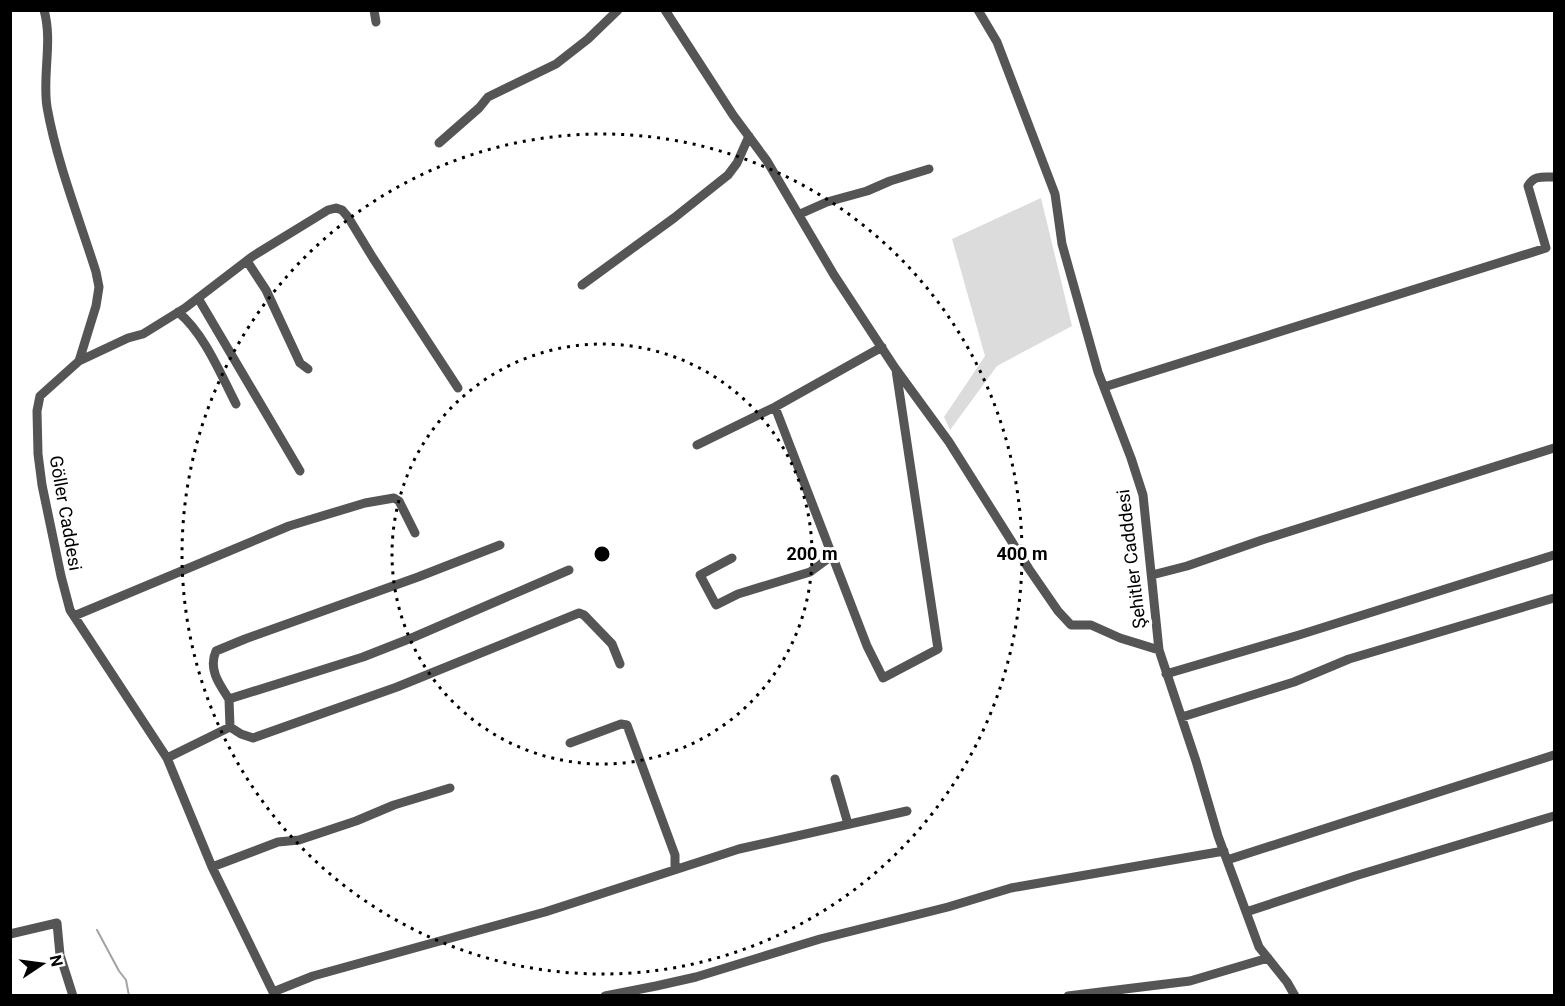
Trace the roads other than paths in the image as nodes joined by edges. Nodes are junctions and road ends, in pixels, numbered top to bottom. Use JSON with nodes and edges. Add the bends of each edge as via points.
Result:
{"nodes":[{"id":1,"x":44,"y":10,"type":"edge"},
{"id":2,"x":374,"y":10,"type":"edge"},
{"id":3,"x":618,"y":10,"type":"edge"},
{"id":4,"x":664,"y":10,"type":"edge"},
{"id":5,"x":978,"y":10,"type":"edge"},
{"id":6,"x":376,"y":22,"type":"dead end"},
{"id":7,"x":749,"y":136,"type":"junction"},
{"id":8,"x":439,"y":143,"type":"dead end"},
{"id":9,"x":929,"y":169,"type":"dead end"},
{"id":10,"x":1554,"y":177,"type":"edge"},
{"id":11,"x":800,"y":214,"type":"junction"},
{"id":12,"x":247,"y":261,"type":"junction"},
{"id":13,"x":582,"y":285,"type":"dead end"},
{"id":14,"x":198,"y":298,"type":"junction"},
{"id":15,"x":178,"y":312,"type":"junction"},
{"id":16,"x":882,"y":347,"type":"junction"},
{"id":17,"x":79,"y":361,"type":"junction"},
{"id":18,"x":895,"y":368,"type":"junction"},
{"id":19,"x":308,"y":369,"type":"dead end"},
{"id":20,"x":1104,"y":387,"type":"junction"},
{"id":21,"x":458,"y":388,"type":"dead end"},
{"id":22,"x":236,"y":404,"type":"dead end"},
{"id":23,"x":775,"y":407,"type":"junction"},
{"id":24,"x":697,"y":446,"type":"dead end"},
{"id":25,"x":1554,"y":448,"type":"edge"},
{"id":26,"x":300,"y":471,"type":"dead end"},
{"id":27,"x":415,"y":533,"type":"dead end"},
{"id":28,"x":500,"y":544,"type":"dead end"},
{"id":29,"x":833,"y":555,"type":"junction"},
{"id":30,"x":1554,"y":555,"type":"edge"},
{"id":31,"x":732,"y":558,"type":"dead end"},
{"id":32,"x":569,"y":570,"type":"dead end"},
{"id":33,"x":1152,"y":575,"type":"junction"},
{"id":34,"x":1554,"y":598,"type":"edge"},
{"id":35,"x":74,"y":616,"type":"junction"},
{"id":36,"x":1159,"y":650,"type":"junction"},
{"id":37,"x":620,"y":664,"type":"dead end"},
{"id":38,"x":1166,"y":674,"type":"junction"},
{"id":39,"x":228,"y":699,"type":"junction"},
{"id":40,"x":1182,"y":717,"type":"junction"},
{"id":41,"x":230,"y":727,"type":"junction"},
{"id":42,"x":570,"y":743,"type":"dead end"},
{"id":43,"x":1554,"y":755,"type":"edge"},
{"id":44,"x":167,"y":758,"type":"junction"},
{"id":45,"x":835,"y":779,"type":"dead end"},
{"id":46,"x":450,"y":788,"type":"dead end"},
{"id":47,"x":907,"y":811,"type":"dead end"},
{"id":48,"x":1554,"y":816,"type":"edge"},
{"id":49,"x":848,"y":824,"type":"junction"},
{"id":50,"x":1225,"y":856,"type":"junction"},
{"id":51,"x":212,"y":867,"type":"junction"},
{"id":52,"x":675,"y":869,"type":"junction"},
{"id":53,"x":1246,"y":912,"type":"junction"},
{"id":54,"x":10,"y":934,"type":"edge"},
{"id":55,"x":1268,"y":958,"type":"junction"},
{"id":56,"x":274,"y":994,"type":"edge"},
{"id":57,"x":73,"y":996,"type":"edge"},
{"id":58,"x":605,"y":996,"type":"edge"},
{"id":59,"x":1068,"y":996,"type":"edge"},
{"id":60,"x":1295,"y":996,"type":"edge"}],
"edges":[{"from":1,"to":17,"type":"street","via":[[47,105],[99,286]]},
{"from":2,"to":6,"type":"street"},
{"from":3,"to":8,"type":"street","via":[[556,64],[488,97]]},
{"from":4,"to":7,"type":"street"},
{"from":5,"to":20,"type":"street","name":"Şehitler Cadddesi","via":[[997,42],[1055,194],[1062,244]]},
{"from":7,"to":11,"type":"street"},
{"from":7,"to":13,"type":"street","via":[[729,175]]},
{"from":9,"to":11,"type":"street"},
{"from":10,"to":20,"type":"street","via":[[1537,177],[1528,186],[1546,248]]},
{"from":11,"to":16,"type":"street","via":[[834,275]]},
{"from":12,"to":14,"type":"street"},
{"from":12,"to":19,"type":"street","via":[[266,290],[300,363]]},
{"from":12,"to":21,"type":"street","via":[[328,210],[342,210]]},
{"from":14,"to":15,"type":"street"},
{"from":14,"to":26,"type":"street"},
{"from":15,"to":17,"type":"street","via":[[143,334]]},
{"from":15,"to":22,"type":"street","via":[[196,332]]},
{"from":16,"to":18,"type":"street"},
{"from":16,"to":23,"type":"street"},
{"from":17,"to":35,"type":"street","name":"Göller Caddesi","via":[[40,396],[37,411],[42,485],[61,576]]},
{"from":18,"to":29,"type":"street","via":[[938,649],[883,678]]},
{"from":18,"to":36,"type":"street","via":[[1071,625],[1091,625]]},
{"from":20,"to":33,"type":"street","name":"Şehitler Cadddesi","via":[[1143,495]]},
{"from":23,"to":24,"type":"street"},
{"from":23,"to":29,"type":"street"},
{"from":25,"to":33,"type":"street"},
{"from":27,"to":35,"type":"street","via":[[394,498],[365,503],[289,526]]},
{"from":28,"to":39,"type":"street","via":[[216,651],[212,660],[214,673]]},
{"from":29,"to":31,"type":"street","via":[[810,572],[738,594],[716,605],[700,575]]},
{"from":30,"to":38,"type":"street"},
{"from":32,"to":39,"type":"street","via":[[363,657]]},
{"from":33,"to":36,"type":"street","name":"Şehitler Cadddesi"},
{"from":34,"to":40,"type":"street","via":[[1349,659],[1294,682]]},
{"from":35,"to":44,"type":"street","name":"Göller Caddesi"},
{"from":36,"to":38,"type":"street","name":"Şehitler Cadddesi"},
{"from":37,"to":41,"type":"street","via":[[612,644],[579,613],[398,687],[253,738]]},
{"from":38,"to":40,"type":"street","name":"Şehitler Cadddesi"},
{"from":39,"to":41,"type":"street"},
{"from":40,"to":50,"type":"street","name":"Şehitler Cadddesi"},
{"from":41,"to":44,"type":"street"},
{"from":42,"to":52,"type":"street","via":[[627,725],[675,855]]},
{"from":43,"to":50,"type":"street"},
{"from":44,"to":51,"type":"street","name":"Göller Caddesi"},
{"from":45,"to":49,"type":"street"},
{"from":46,"to":51,"type":"street"},
{"from":47,"to":49,"type":"street"},
{"from":48,"to":53,"type":"street"},
{"from":49,"to":52,"type":"street"},
{"from":50,"to":53,"type":"street","name":"Şehitler Cadddesi"},
{"from":50,"to":58,"type":"street","via":[[1011,888],[696,977]]},
{"from":51,"to":56,"type":"street","name":"Göller Caddesi"},
{"from":52,"to":56,"type":"street","via":[[545,912],[313,976]]},
{"from":53,"to":55,"type":"street","name":"Şehitler Cadddesi","via":[[1259,947]]},
{"from":54,"to":57,"type":"street","via":[[57,923],[60,955]]},
{"from":55,"to":59,"type":"street","via":[[1190,981]]},
{"from":55,"to":60,"type":"street","name":"Şehitler Cadddesi"}]}
